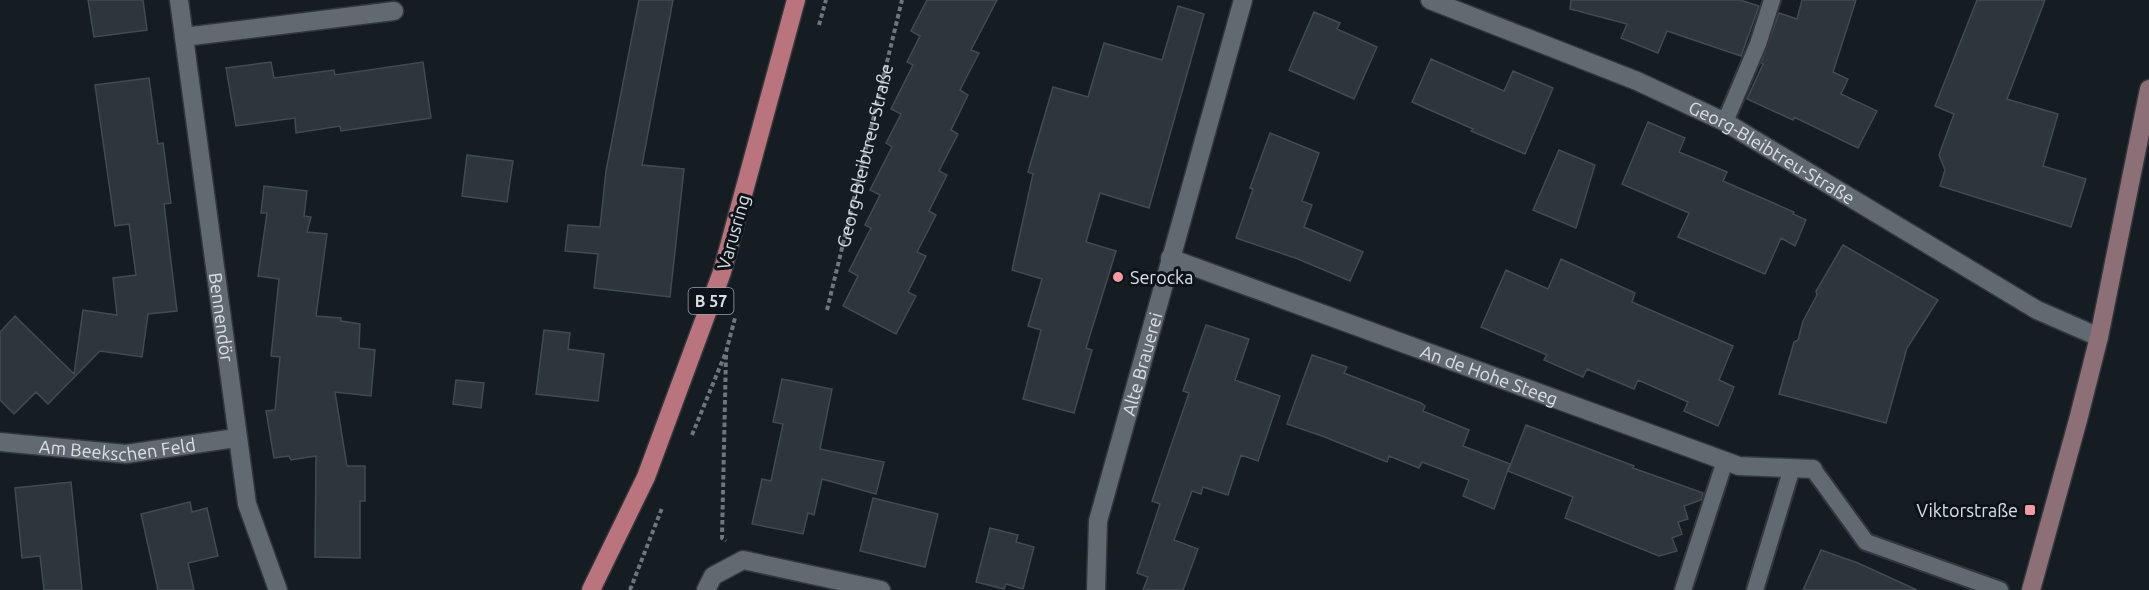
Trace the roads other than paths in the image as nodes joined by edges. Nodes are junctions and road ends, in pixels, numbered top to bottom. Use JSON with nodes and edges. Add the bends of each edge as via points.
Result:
{"nodes":[{"id":1,"x":179,"y":0,"type":"edge"},
{"id":2,"x":796,"y":0,"type":"edge"},
{"id":3,"x":1243,"y":0,"type":"edge"},
{"id":4,"x":1430,"y":0,"type":"edge"},
{"id":5,"x":1772,"y":0,"type":"edge"},
{"id":6,"x":393,"y":11,"type":"dead end"},
{"id":7,"x":184,"y":37,"type":"junction"},
{"id":8,"x":2149,"y":89,"type":"edge"},
{"id":9,"x":1725,"y":122,"type":"junction"},
{"id":10,"x":1170,"y":258,"type":"junction"},
{"id":11,"x":2099,"y":337,"type":"junction"},
{"id":12,"x":236,"y":438,"type":"junction"},
{"id":13,"x":0,"y":442,"type":"edge"},
{"id":14,"x":1725,"y":460,"type":"junction"},
{"id":15,"x":1792,"y":468,"type":"junction"},
{"id":16,"x":1813,"y":469,"type":"joint"},
{"id":17,"x":278,"y":590,"type":"edge"},
{"id":18,"x":591,"y":590,"type":"edge"},
{"id":19,"x":706,"y":590,"type":"edge"},
{"id":20,"x":881,"y":590,"type":"edge"},
{"id":21,"x":1096,"y":590,"type":"edge"},
{"id":22,"x":1683,"y":590,"type":"edge"},
{"id":23,"x":1755,"y":590,"type":"edge"},
{"id":24,"x":2000,"y":590,"type":"edge"},
{"id":25,"x":2031,"y":590,"type":"edge"}],
"edges":[{"from":1,"to":7,"type":"street","name":"Bennendör"},
{"from":2,"to":18,"type":"main road","name":"Varusring","number":"B 57","via":[[722,272],[646,477]]},
{"from":3,"to":10,"type":"street","name":"Alte Brauerei"},
{"from":4,"to":9,"type":"street","name":"Georg-Bleibtreu-Straße","via":[[1637,81]]},
{"from":5,"to":9,"type":"lane"},
{"from":6,"to":7,"type":"street"},
{"from":7,"to":12,"type":"street","name":"Bennendör"},
{"from":8,"to":11,"type":"street"},
{"from":9,"to":11,"type":"street","name":"Georg-Bleibtreu-Straße","via":[[2037,310]]},
{"from":10,"to":14,"type":"street","name":"An de Hohe Steeg"},
{"from":10,"to":21,"type":"street","name":"Alte Brauerei","via":[[1098,521]]},
{"from":11,"to":25,"type":"street"},
{"from":12,"to":13,"type":"street","name":"Am Beekschen Feld","via":[[126,454]]},
{"from":12,"to":17,"type":"street","name":"Bennendör","via":[[247,504]]},
{"from":14,"to":15,"type":"street","name":"An de Hohe Steeg","via":[[1739,466]]},
{"from":14,"to":22,"type":"lane"},
{"from":15,"to":16,"type":"street","name":"An de Hohe Steeg"},
{"from":15,"to":23,"type":"lane"},
{"from":16,"to":24,"type":"lane","via":[[1866,542]]},
{"from":19,"to":20,"type":"street","via":[[713,576],[743,560]]}]}
